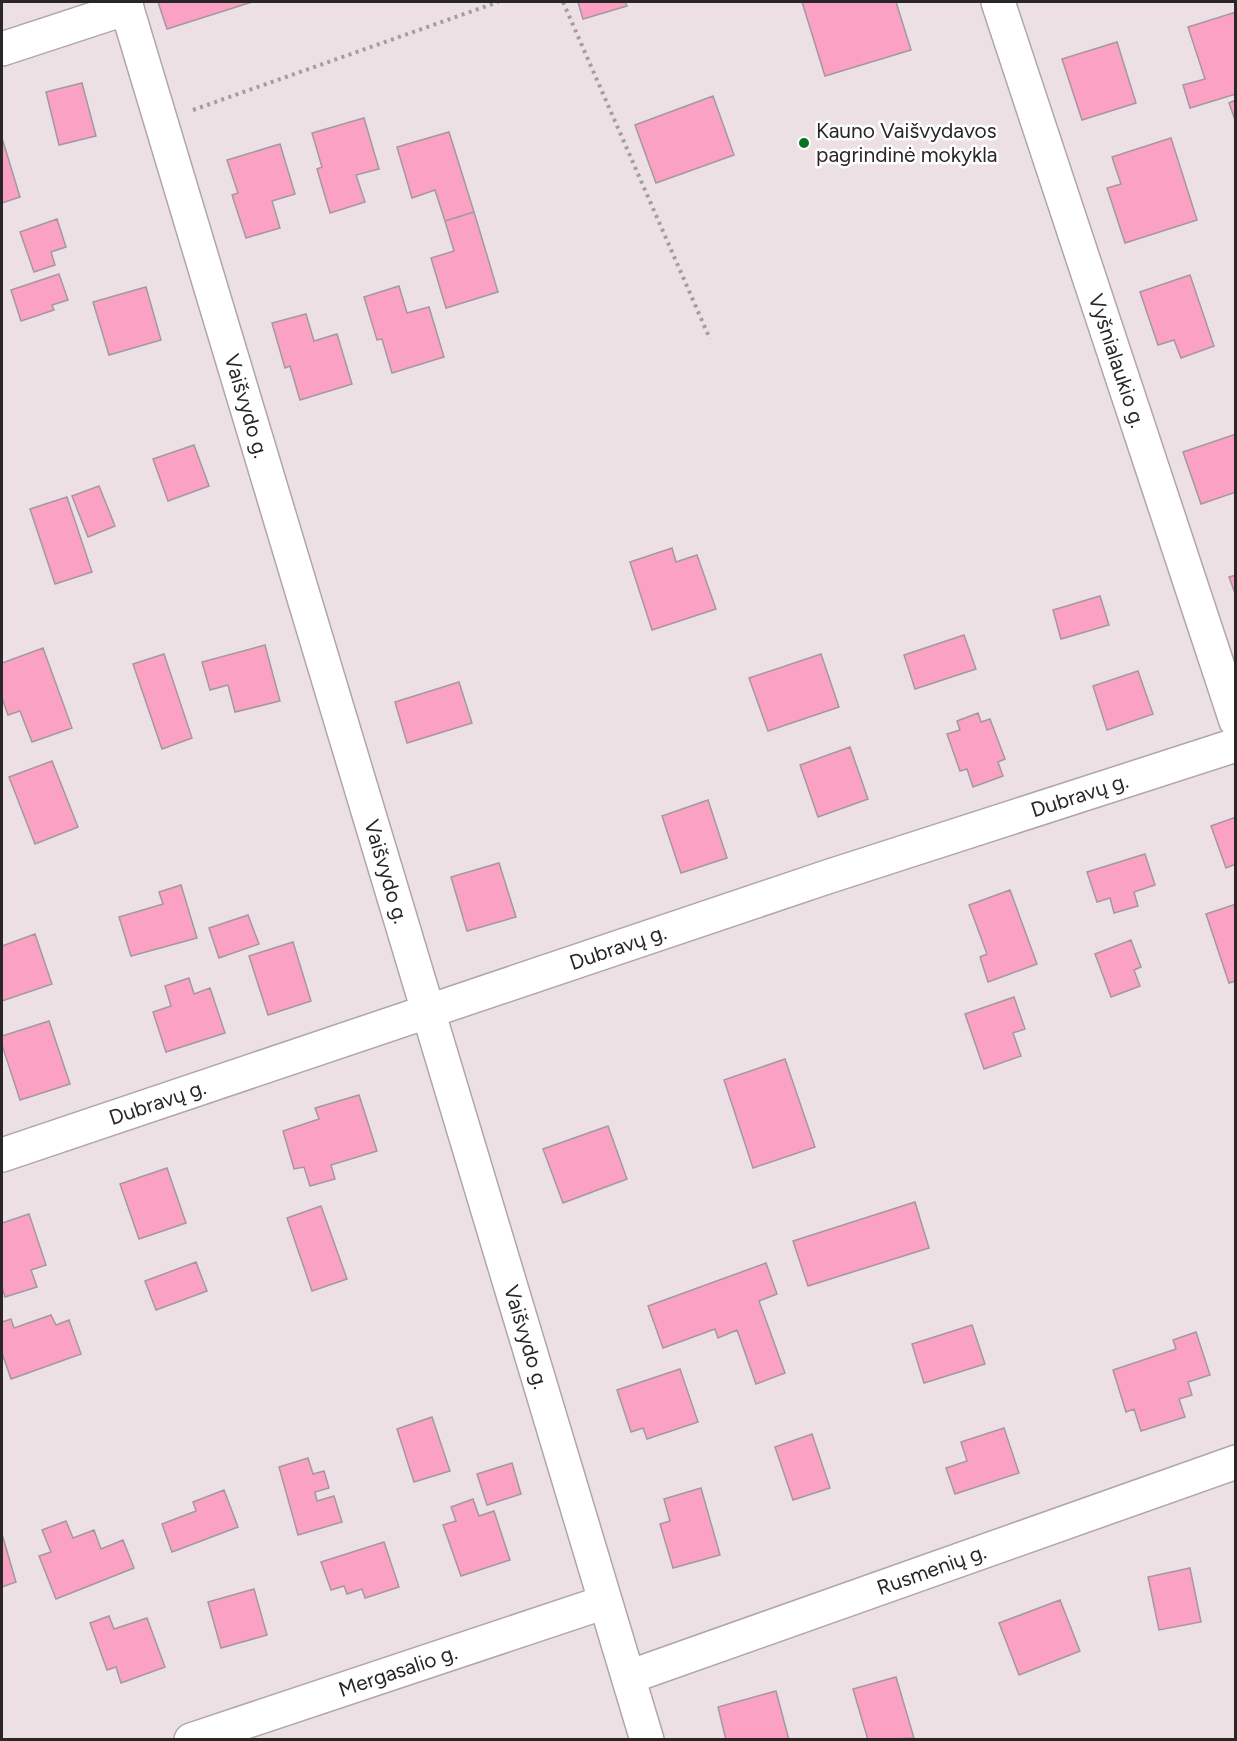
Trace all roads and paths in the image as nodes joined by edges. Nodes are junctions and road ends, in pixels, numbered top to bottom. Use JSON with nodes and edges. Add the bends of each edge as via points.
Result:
{"nodes":[{"id":1,"x":498,"y":2,"type":"edge"},
{"id":2,"x":563,"y":2,"type":"edge"},
{"id":3,"x":998,"y":2,"type":"edge"},
{"id":4,"x":126,"y":5,"type":"edge"},
{"id":5,"x":2,"y":49,"type":"edge"},
{"id":6,"x":161,"y":121,"type":"junction"},
{"id":7,"x":710,"y":339,"type":"dead end"},
{"id":8,"x":1236,"y":721,"type":"edge"},
{"id":9,"x":1236,"y":745,"type":"edge"},
{"id":10,"x":429,"y":1010,"type":"junction"},
{"id":11,"x":2,"y":1155,"type":"edge"},
{"id":12,"x":1236,"y":1462,"type":"edge"},
{"id":13,"x":605,"y":1602,"type":"junction"},
{"id":14,"x":629,"y":1677,"type":"junction"},
{"id":15,"x":191,"y":1740,"type":"edge"},
{"id":16,"x":647,"y":1740,"type":"edge"}],
"edges":[{"from":1,"to":6,"type":"path"},
{"from":2,"to":7,"type":"path"},
{"from":3,"to":8,"type":"street","name":"Vyšnialaukio g."},
{"from":4,"to":5,"type":"street"},
{"from":4,"to":6,"type":"street","name":"Vaišvydo g."},
{"from":6,"to":10,"type":"street","name":"Vaišvydo g."},
{"from":9,"to":10,"type":"street","name":"Dubravų g."},
{"from":10,"to":11,"type":"street","name":"Dubravų g."},
{"from":10,"to":13,"type":"street","name":"Vaišvydo g."},
{"from":12,"to":14,"type":"street","name":"Rusmenių g."},
{"from":13,"to":14,"type":"street","name":"Vaišvydo g."},
{"from":13,"to":15,"type":"street","name":"Mergasalio g."},
{"from":14,"to":16,"type":"street","name":"Vaišvydo g."}]}
